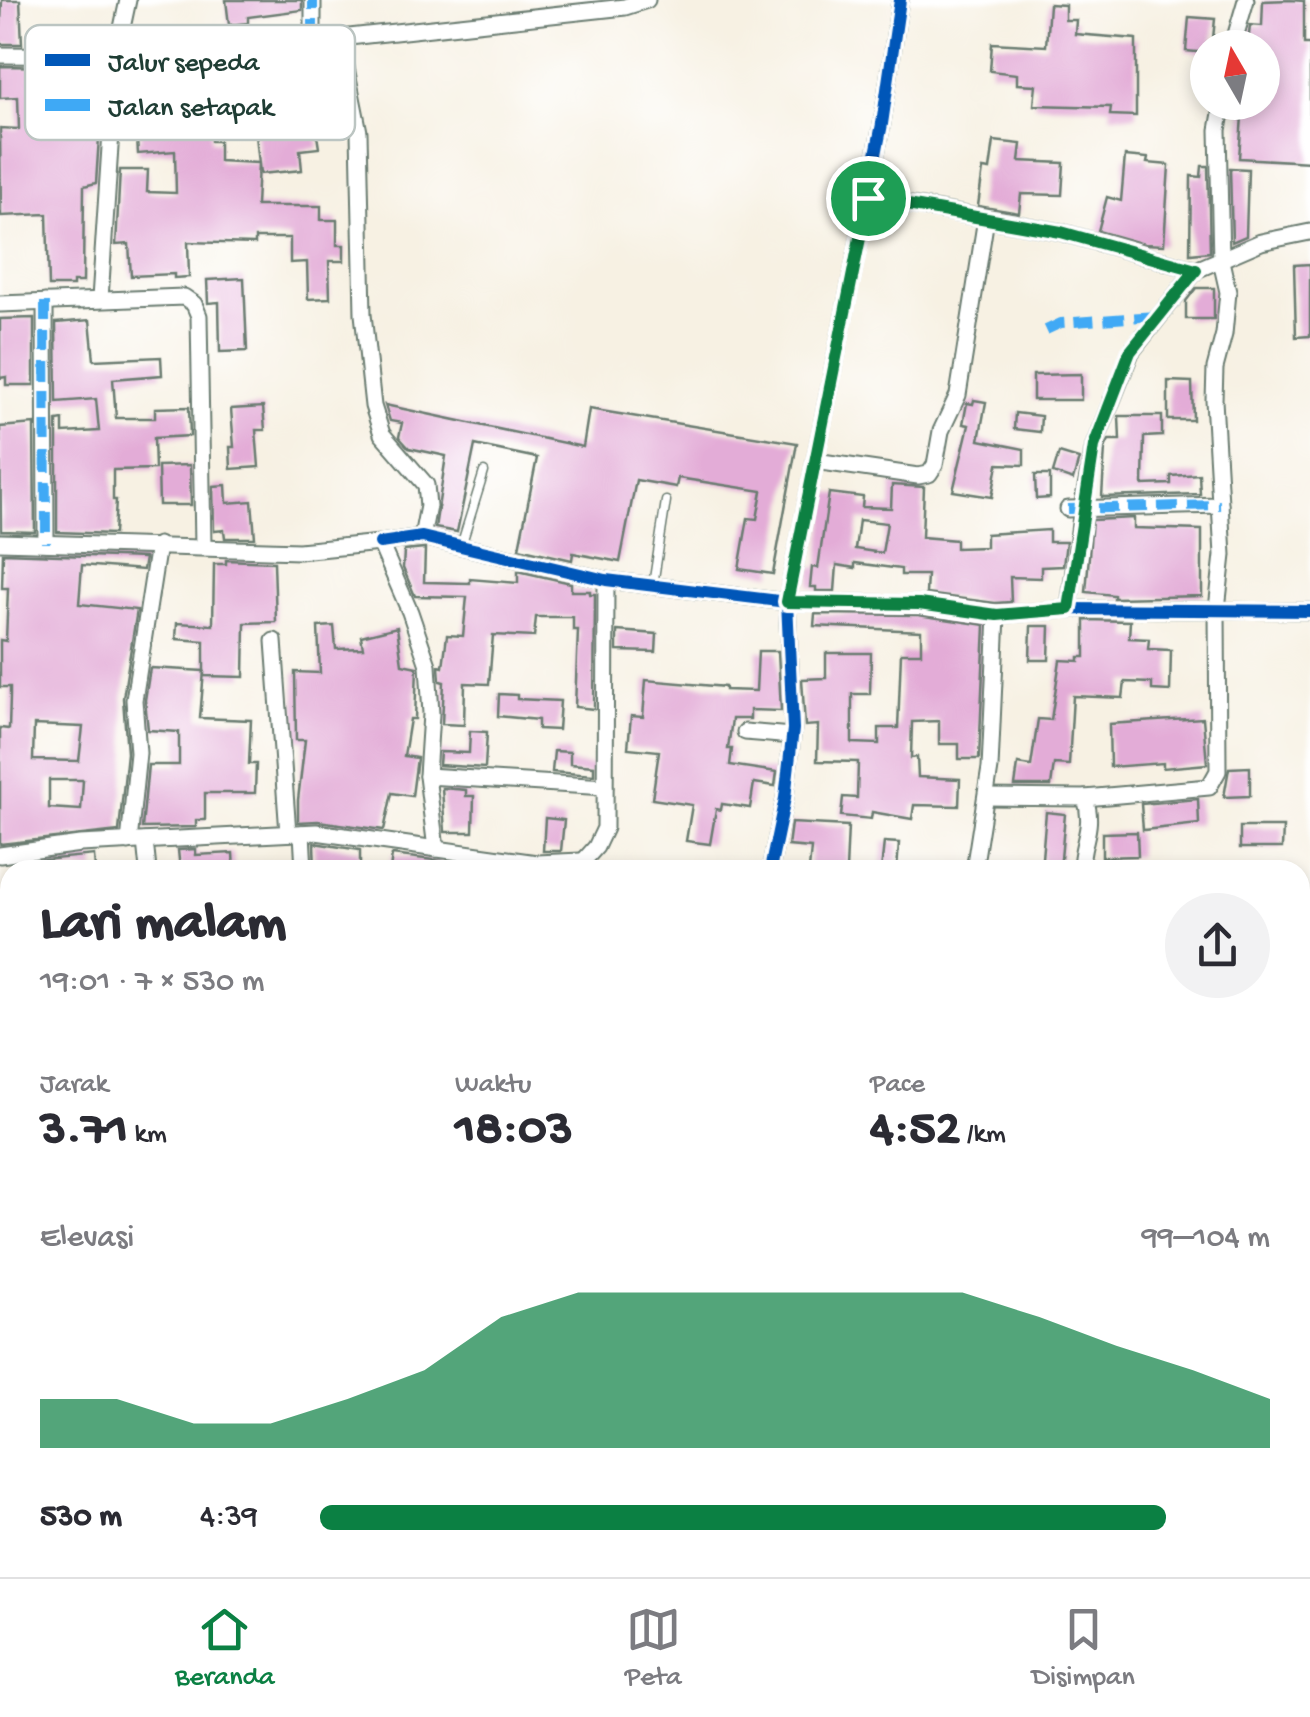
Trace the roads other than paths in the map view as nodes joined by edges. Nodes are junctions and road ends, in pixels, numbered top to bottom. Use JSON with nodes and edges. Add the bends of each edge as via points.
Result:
{"nodes":[{"id":1,"x":128,"y":0,"type":"edge"},
{"id":2,"x":647,"y":0,"type":"edge"},
{"id":3,"x":900,"y":0,"type":"edge"},
{"id":4,"x":1246,"y":0,"type":"edge"},
{"id":5,"x":123,"y":25,"type":"edge"},
{"id":6,"x":1237,"y":30,"type":"edge"},
{"id":7,"x":355,"y":36,"type":"edge"},
{"id":8,"x":0,"y":55,"type":"edge"},
{"id":9,"x":25,"y":55,"type":"edge"},
{"id":10,"x":355,"y":112,"type":"edge"},
{"id":11,"x":1220,"y":120,"type":"edge"},
{"id":12,"x":110,"y":140,"type":"edge"},
{"id":13,"x":868,"y":198,"type":"junction"},
{"id":14,"x":986,"y":218,"type":"junction"},
{"id":15,"x":1310,"y":232,"type":"edge"},
{"id":16,"x":1221,"y":260,"type":"junction"},
{"id":17,"x":1196,"y":270,"type":"junction"},
{"id":18,"x":100,"y":299,"type":"junction"},
{"id":19,"x":45,"y":302,"type":"junction"},
{"id":20,"x":0,"y":304,"type":"edge"},
{"id":21,"x":815,"y":460,"type":"junction"},
{"id":22,"x":484,"y":472,"type":"dead end"},
{"id":23,"x":666,"y":502,"type":"dead end"},
{"id":24,"x":1220,"y":504,"type":"junction"},
{"id":25,"x":1075,"y":508,"type":"junction"},
{"id":26,"x":422,"y":537,"type":"junction"},
{"id":27,"x":0,"y":542,"type":"edge"},
{"id":28,"x":46,"y":542,"type":"junction"},
{"id":29,"x":380,"y":543,"type":"junction"},
{"id":30,"x":158,"y":545,"type":"junction"},
{"id":31,"x":203,"y":546,"type":"junction"},
{"id":32,"x":460,"y":546,"type":"junction"},
{"id":33,"x":606,"y":580,"type":"junction"},
{"id":34,"x":653,"y":586,"type":"junction"},
{"id":35,"x":787,"y":602,"type":"junction"},
{"id":36,"x":1069,"y":609,"type":"junction"},
{"id":37,"x":1217,"y":609,"type":"junction"},
{"id":38,"x":1310,"y":611,"type":"edge"},
{"id":39,"x":997,"y":615,"type":"junction"},
{"id":40,"x":274,"y":641,"type":"dead end"},
{"id":41,"x":745,"y":732,"type":"dead end"},
{"id":42,"x":792,"y":736,"type":"junction"},
{"id":43,"x":427,"y":776,"type":"junction"},
{"id":44,"x":606,"y":787,"type":"junction"},
{"id":45,"x":987,"y":798,"type":"junction"},
{"id":46,"x":1086,"y":798,"type":"junction"},
{"id":47,"x":295,"y":833,"type":"junction"},
{"id":48,"x":137,"y":842,"type":"junction"},
{"id":49,"x":436,"y":849,"type":"junction"},
{"id":50,"x":454,"y":852,"type":"junction"},
{"id":51,"x":0,"y":855,"type":"edge"},
{"id":52,"x":144,"y":860,"type":"edge"},
{"id":53,"x":302,"y":860,"type":"edge"},
{"id":54,"x":453,"y":860,"type":"edge"},
{"id":55,"x":509,"y":860,"type":"edge"},
{"id":56,"x":584,"y":860,"type":"edge"},
{"id":57,"x":772,"y":860,"type":"edge"},
{"id":58,"x":976,"y":860,"type":"edge"},
{"id":59,"x":1081,"y":860,"type":"edge"}],
"edges":[{"from":1,"to":5,"type":"street"},
{"from":2,"to":7,"type":"street"},
{"from":3,"to":13,"type":"street"},
{"from":4,"to":6,"type":"street"},
{"from":8,"to":9,"type":"street"},
{"from":10,"to":26,"type":"street","via":[[373,406],[382,434],[426,485]]},
{"from":11,"to":16,"type":"street"},
{"from":12,"to":18,"type":"street"},
{"from":13,"to":14,"type":"street"},
{"from":13,"to":21,"type":"street"},
{"from":14,"to":17,"type":"street"},
{"from":14,"to":21,"type":"street","via":[[958,396],[929,474]]},
{"from":15,"to":16,"type":"street","via":[[1261,242]]},
{"from":16,"to":17,"type":"street"},
{"from":16,"to":24,"type":"street","via":[[1228,292],[1214,400]]},
{"from":17,"to":25,"type":"street","via":[[1130,352]]},
{"from":18,"to":19,"type":"street"},
{"from":18,"to":31,"type":"street","via":[[184,297],[194,304]]},
{"from":19,"to":20,"type":"street"},
{"from":19,"to":28,"type":"street"},
{"from":21,"to":35,"type":"street"},
{"from":22,"to":32,"type":"lane"},
{"from":23,"to":34,"type":"lane"},
{"from":24,"to":25,"type":"street"},
{"from":24,"to":37,"type":"street"},
{"from":25,"to":36,"type":"street"},
{"from":26,"to":29,"type":"street"},
{"from":26,"to":32,"type":"street"},
{"from":27,"to":28,"type":"street"},
{"from":28,"to":30,"type":"street"},
{"from":29,"to":31,"type":"street","via":[[298,551]]},
{"from":29,"to":43,"type":"street","via":[[428,665]]},
{"from":30,"to":31,"type":"street"},
{"from":30,"to":48,"type":"street","via":[[134,700]]},
{"from":32,"to":33,"type":"street"},
{"from":33,"to":34,"type":"street"},
{"from":33,"to":44,"type":"street"},
{"from":34,"to":35,"type":"street"},
{"from":35,"to":39,"type":"street","via":[[919,604]]},
{"from":35,"to":42,"type":"street"},
{"from":36,"to":37,"type":"street"},
{"from":36,"to":39,"type":"street"},
{"from":37,"to":38,"type":"street"},
{"from":37,"to":46,"type":"street","via":[[1220,732],[1214,782]]},
{"from":39,"to":45,"type":"street"},
{"from":40,"to":47,"type":"street"},
{"from":41,"to":42,"type":"street"},
{"from":42,"to":57,"type":"street"},
{"from":43,"to":44,"type":"street"},
{"from":43,"to":49,"type":"street"},
{"from":44,"to":56,"type":"street","via":[[605,828]]},
{"from":45,"to":46,"type":"street"},
{"from":45,"to":58,"type":"street"},
{"from":46,"to":59,"type":"street","via":[[1091,820]]},
{"from":47,"to":48,"type":"street"},
{"from":47,"to":49,"type":"street"},
{"from":47,"to":53,"type":"street"},
{"from":48,"to":51,"type":"street"},
{"from":48,"to":52,"type":"street"},
{"from":49,"to":50,"type":"street"},
{"from":50,"to":54,"type":"street"},
{"from":50,"to":55,"type":"street"}]}
